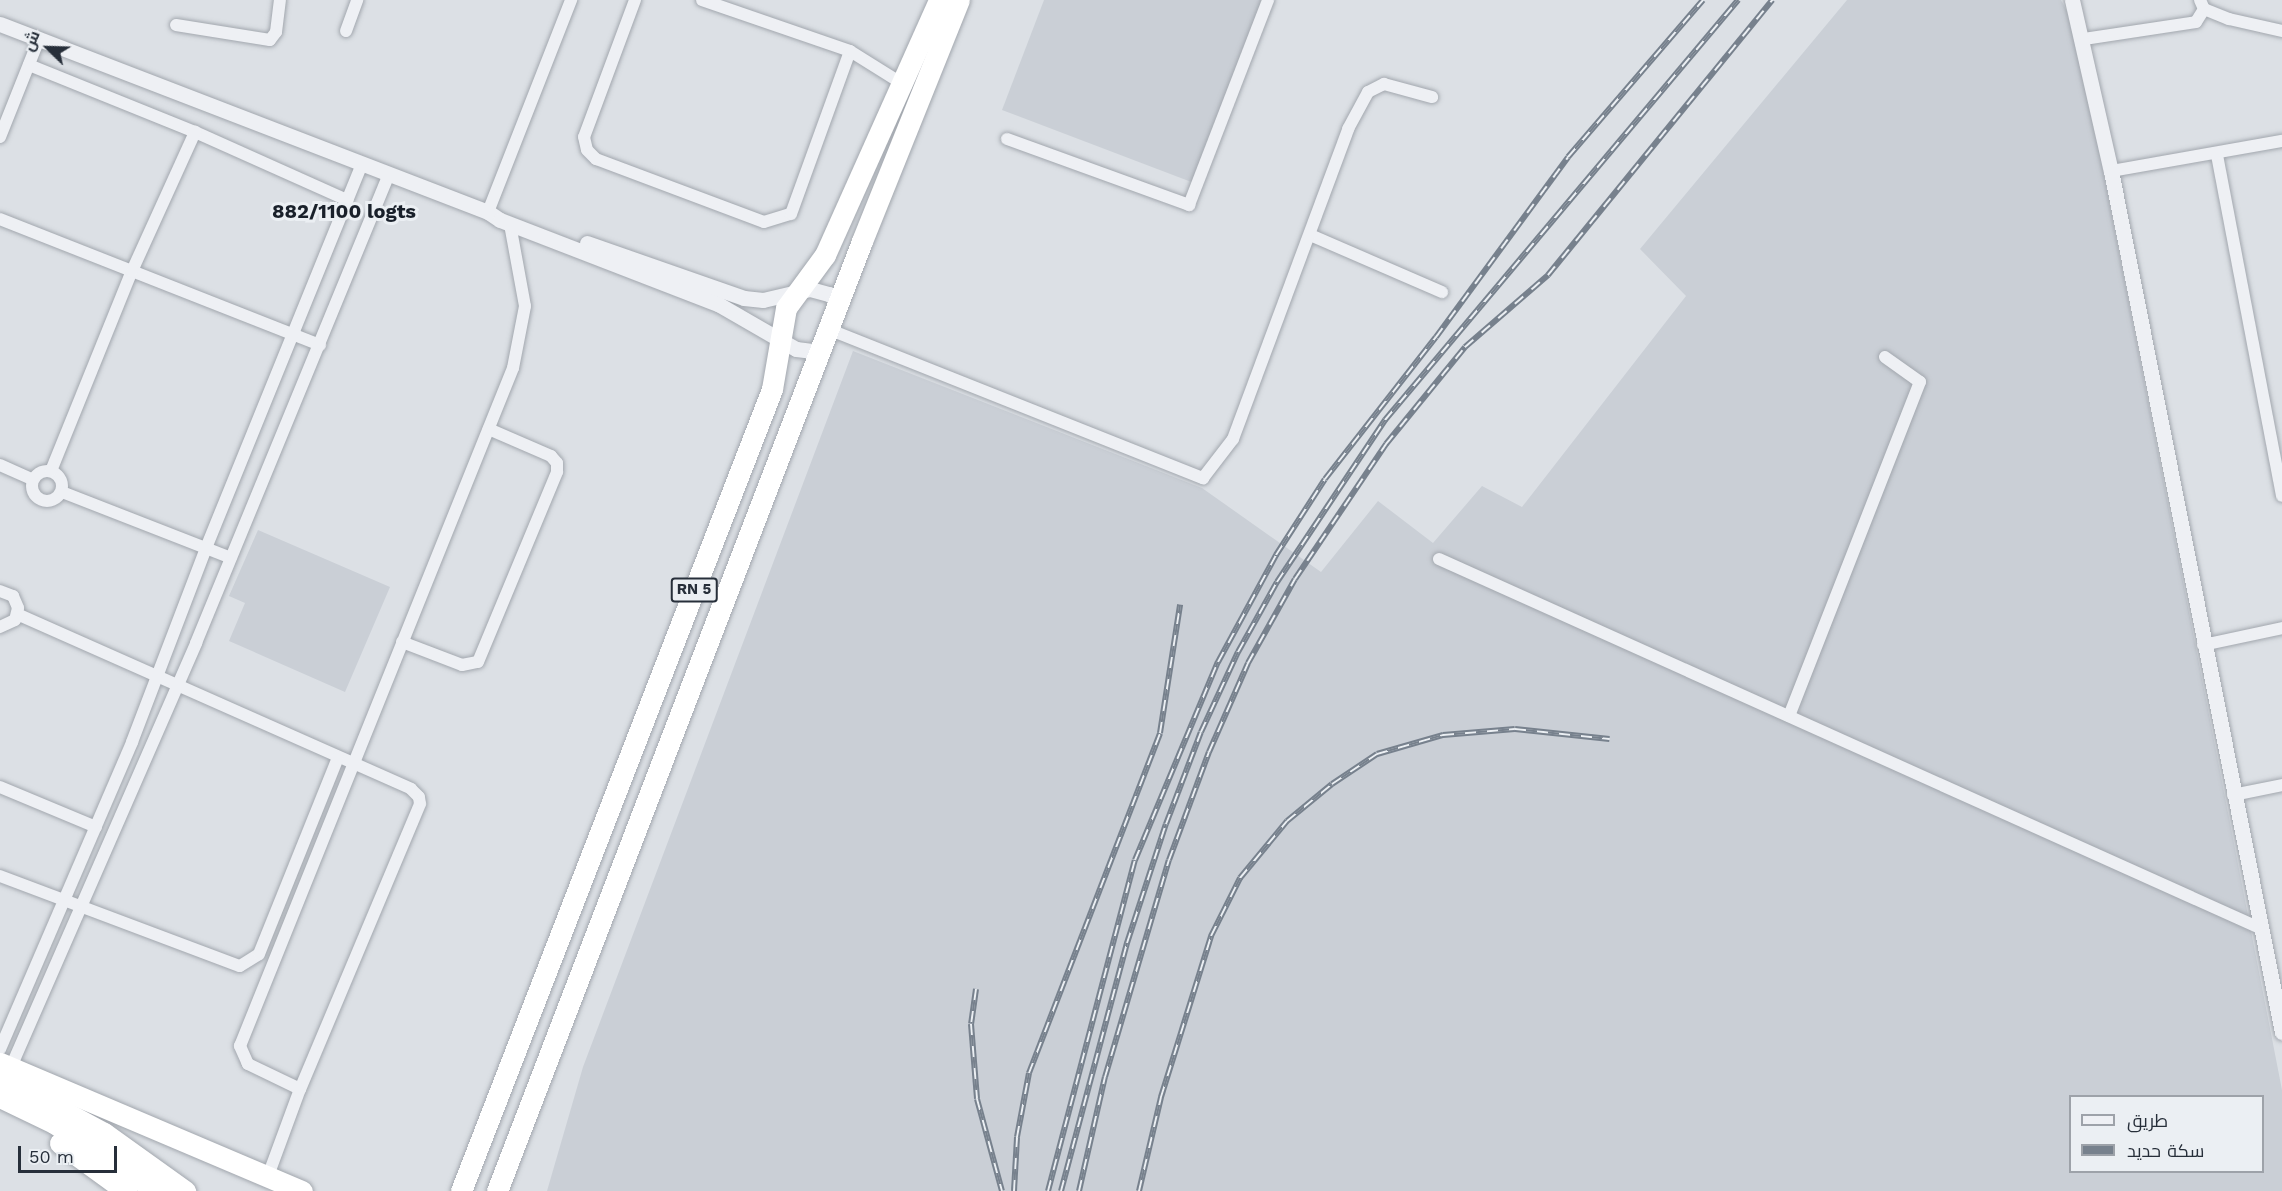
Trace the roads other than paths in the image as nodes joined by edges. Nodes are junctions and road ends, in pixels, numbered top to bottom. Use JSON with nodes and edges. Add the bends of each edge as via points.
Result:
{"nodes":[{"id":1,"x":280,"y":0,"type":"edge"},
{"id":2,"x":357,"y":0,"type":"edge"},
{"id":3,"x":571,"y":0,"type":"edge"},
{"id":4,"x":635,"y":0,"type":"edge"},
{"id":5,"x":702,"y":0,"type":"edge"},
{"id":6,"x":939,"y":0,"type":"edge"},
{"id":7,"x":959,"y":0,"type":"edge"},
{"id":8,"x":1268,"y":0,"type":"edge"},
{"id":9,"x":2072,"y":0,"type":"edge"},
{"id":10,"x":2202,"y":4,"type":"edge"},
{"id":11,"x":0,"y":24,"type":"edge"},
{"id":12,"x":176,"y":24,"type":"dead end"},
{"id":13,"x":346,"y":31,"type":"dead end"},
{"id":14,"x":2282,"y":31,"type":"edge"},
{"id":15,"x":39,"y":39,"type":"junction"},
{"id":16,"x":2084,"y":39,"type":"junction"},
{"id":17,"x":850,"y":51,"type":"junction"},
{"id":18,"x":29,"y":65,"type":"junction"},
{"id":19,"x":900,"y":82,"type":"junction"},
{"id":20,"x":920,"y":95,"type":"junction"},
{"id":21,"x":1432,"y":97,"type":"dead end"},
{"id":22,"x":195,"y":132,"type":"junction"},
{"id":23,"x":0,"y":137,"type":"edge"},
{"id":24,"x":1007,"y":139,"type":"dead end"},
{"id":25,"x":2282,"y":141,"type":"edge"},
{"id":26,"x":2217,"y":155,"type":"junction"},
{"id":27,"x":362,"y":164,"type":"junction"},
{"id":28,"x":2111,"y":171,"type":"junction"},
{"id":29,"x":389,"y":174,"type":"junction"},
{"id":30,"x":347,"y":200,"type":"junction"},
{"id":31,"x":488,"y":212,"type":"junction"},
{"id":32,"x":0,"y":219,"type":"edge"},
{"id":33,"x":510,"y":225,"type":"junction"},
{"id":34,"x":1310,"y":235,"type":"junction"},
{"id":35,"x":825,"y":255,"type":"junction"},
{"id":36,"x":852,"y":267,"type":"junction"},
{"id":37,"x":132,"y":271,"type":"junction"},
{"id":38,"x":797,"y":291,"type":"junction"},
{"id":39,"x":1442,"y":292,"type":"dead end"},
{"id":40,"x":839,"y":302,"type":"junction"},
{"id":41,"x":828,"y":329,"type":"junction"},
{"id":42,"x":292,"y":334,"type":"junction"},
{"id":43,"x":782,"y":342,"type":"junction"},
{"id":44,"x":320,"y":345,"type":"junction"},
{"id":45,"x":820,"y":352,"type":"junction"},
{"id":46,"x":1885,"y":357,"type":"dead end"},
{"id":47,"x":489,"y":429,"type":"junction"},
{"id":48,"x":0,"y":465,"type":"edge"},
{"id":49,"x":51,"y":471,"type":"junction"},
{"id":50,"x":33,"y":480,"type":"junction"},
{"id":51,"x":62,"y":492,"type":"junction"},
{"id":52,"x":2282,"y":496,"type":"edge"},
{"id":53,"x":206,"y":548,"type":"junction"},
{"id":54,"x":231,"y":558,"type":"junction"},
{"id":55,"x":1439,"y":559,"type":"dead end"},
{"id":56,"x":0,"y":591,"type":"edge"},
{"id":57,"x":17,"y":614,"type":"junction"},
{"id":58,"x":0,"y":627,"type":"edge"},
{"id":59,"x":2282,"y":628,"type":"edge"},
{"id":60,"x":402,"y":642,"type":"junction"},
{"id":61,"x":2203,"y":645,"type":"junction"},
{"id":62,"x":156,"y":679,"type":"junction"},
{"id":63,"x":177,"y":688,"type":"junction"},
{"id":64,"x":1789,"y":716,"type":"junction"},
{"id":65,"x":338,"y":757,"type":"junction"},
{"id":66,"x":352,"y":763,"type":"junction"},
{"id":67,"x":2282,"y":785,"type":"edge"},
{"id":68,"x":0,"y":787,"type":"edge"},
{"id":69,"x":2233,"y":795,"type":"junction"},
{"id":70,"x":96,"y":827,"type":"junction"},
{"id":71,"x":0,"y":876,"type":"edge"},
{"id":72,"x":64,"y":900,"type":"junction"},
{"id":73,"x":84,"y":906,"type":"junction"},
{"id":74,"x":2262,"y":929,"type":"junction"},
{"id":75,"x":2282,"y":1032,"type":"edge"},
{"id":76,"x":0,"y":1049,"type":"edge"},
{"id":77,"x":4,"y":1069,"type":"edge"},
{"id":78,"x":300,"y":1089,"type":"junction"},
{"id":79,"x":0,"y":1097,"type":"edge"},
{"id":80,"x":0,"y":1108,"type":"edge"},
{"id":81,"x":268,"y":1176,"type":"junction"},
{"id":82,"x":126,"y":1191,"type":"edge"},
{"id":83,"x":157,"y":1191,"type":"edge"},
{"id":84,"x":185,"y":1191,"type":"edge"},
{"id":85,"x":302,"y":1191,"type":"edge"},
{"id":86,"x":461,"y":1191,"type":"edge"},
{"id":87,"x":498,"y":1191,"type":"edge"}],
"edges":[{"from":1,"to":12,"type":"street","via":[[276,32],[270,40]]},
{"from":2,"to":13,"type":"street"},
{"from":3,"to":31,"type":"street"},
{"from":4,"to":17,"type":"street","via":[[584,137],[587,150],[596,159],[764,222],[791,213]]},
{"from":5,"to":17,"type":"street"},
{"from":6,"to":19,"type":"highway","number":"RN 5"},
{"from":7,"to":20,"type":"highway","number":"RN 5"},
{"from":8,"to":24,"type":"street","via":[[1188,205]]},
{"from":9,"to":16,"type":"street"},
{"from":10,"to":14,"type":"street","via":[[2229,19]]},
{"from":10,"to":16,"type":"street","via":[[2196,22]]},
{"from":11,"to":15,"type":"street"},
{"from":15,"to":18,"type":"street"},
{"from":15,"to":27,"type":"street"},
{"from":16,"to":28,"type":"street"},
{"from":17,"to":19,"type":"street"},
{"from":18,"to":22,"type":"street"},
{"from":18,"to":23,"type":"street"},
{"from":19,"to":20,"type":"street"},
{"from":19,"to":35,"type":"highway","number":"RN 5"},
{"from":20,"to":36,"type":"highway","number":"RN 5"},
{"from":21,"to":34,"type":"street","via":[[1384,84],[1368,92],[1348,129]]},
{"from":22,"to":30,"type":"street"},
{"from":22,"to":37,"type":"street"},
{"from":25,"to":26,"type":"street"},
{"from":26,"to":28,"type":"street"},
{"from":26,"to":52,"type":"street"},
{"from":27,"to":29,"type":"street"},
{"from":27,"to":30,"type":"street"},
{"from":28,"to":61,"type":"street"},
{"from":29,"to":31,"type":"street"},
{"from":29,"to":44,"type":"street"},
{"from":30,"to":42,"type":"street"},
{"from":31,"to":33,"type":"street"},
{"from":31,"to":38,"type":"street","via":[[502,213],[744,298],[763,300]]},
{"from":32,"to":37,"type":"street"},
{"from":33,"to":43,"type":"street","via":[[718,304]]},
{"from":33,"to":47,"type":"street","via":[[524,285],[523,327],[513,368]]},
{"from":34,"to":39,"type":"street"},
{"from":34,"to":41,"type":"street","via":[[1233,439],[1203,478]]},
{"from":35,"to":36,"type":"highway"},
{"from":35,"to":38,"type":"highway","number":"RN 5"},
{"from":36,"to":40,"type":"highway","number":"RN 5"},
{"from":37,"to":42,"type":"street"},
{"from":37,"to":49,"type":"street"},
{"from":38,"to":40,"type":"street","via":[[816,290]]},
{"from":38,"to":43,"type":"highway","number":"RN 5","via":[[786,308]]},
{"from":40,"to":41,"type":"highway","number":"RN 5"},
{"from":41,"to":45,"type":"highway","number":"RN 5"},
{"from":42,"to":44,"type":"street"},
{"from":42,"to":53,"type":"street"},
{"from":43,"to":45,"type":"street","via":[[803,351]]},
{"from":43,"to":86,"type":"highway","number":"RN 5","via":[[772,389]]},
{"from":44,"to":54,"type":"street"},
{"from":45,"to":87,"type":"highway","number":"RN 5"},
{"from":46,"to":64,"type":"street","via":[[1920,382]]},
{"from":47,"to":60,"type":"street"},
{"from":47,"to":60,"type":"street","via":[[551,456],[557,463],[557,472],[478,662],[462,665]]},
{"from":48,"to":50,"type":"street"},
{"from":49,"to":50,"type":"street","via":[[40,472]]},
{"from":49,"to":51,"type":"street","via":[[62,481]]},
{"from":50,"to":51,"type":"street","via":[[33,490],[44,501],[52,501]]},
{"from":51,"to":53,"type":"street"},
{"from":53,"to":54,"type":"street"},
{"from":53,"to":62,"type":"street"},
{"from":54,"to":63,"type":"street"},
{"from":55,"to":64,"type":"street"},
{"from":56,"to":57,"type":"street","via":[[13,596]]},
{"from":57,"to":58,"type":"street","via":[[10,624]]},
{"from":57,"to":62,"type":"street"},
{"from":59,"to":61,"type":"street"},
{"from":60,"to":66,"type":"street"},
{"from":61,"to":69,"type":"street"},
{"from":62,"to":63,"type":"street"},
{"from":62,"to":70,"type":"street"},
{"from":63,"to":65,"type":"street"},
{"from":63,"to":73,"type":"street"},
{"from":64,"to":74,"type":"street"},
{"from":65,"to":66,"type":"street"},
{"from":65,"to":73,"type":"street","via":[[259,954],[252,962],[240,966]]},
{"from":66,"to":78,"type":"street","via":[[240,1046],[248,1064]]},
{"from":66,"to":78,"type":"street","via":[[414,791],[420,804]]},
{"from":67,"to":69,"type":"street"},
{"from":68,"to":70,"type":"street"},
{"from":69,"to":74,"type":"street"},
{"from":70,"to":72,"type":"street"},
{"from":71,"to":72,"type":"street"},
{"from":72,"to":73,"type":"street"},
{"from":72,"to":76,"type":"street"},
{"from":73,"to":77,"type":"street"},
{"from":74,"to":75,"type":"street"},
{"from":77,"to":81,"type":"highway"},
{"from":77,"to":84,"type":"highway"},
{"from":78,"to":81,"type":"street"},
{"from":79,"to":83,"type":"highway","via":[[54,1123]]},
{"from":80,"to":82,"type":"highway","via":[[65,1146]]},
{"from":81,"to":85,"type":"highway"}]}
